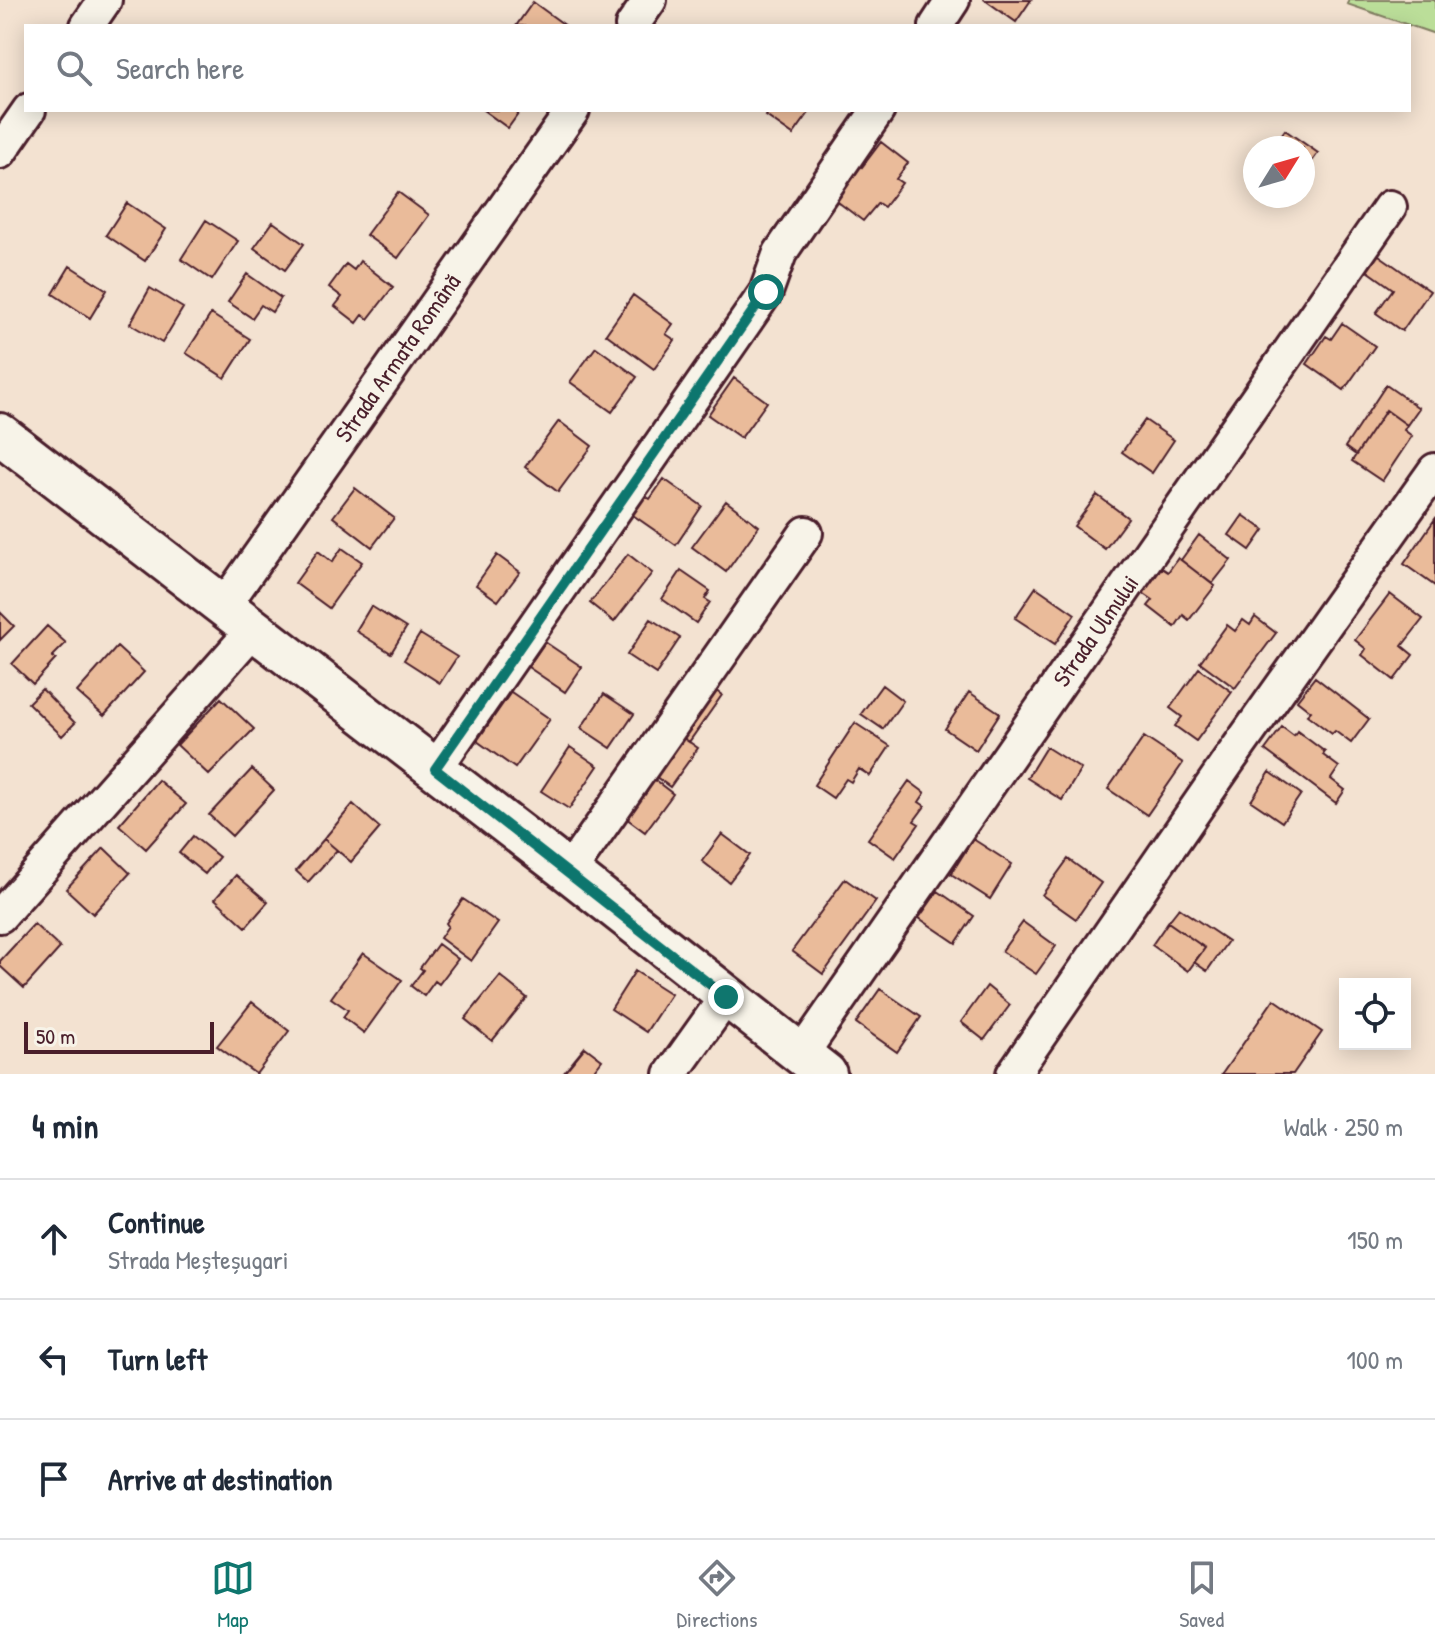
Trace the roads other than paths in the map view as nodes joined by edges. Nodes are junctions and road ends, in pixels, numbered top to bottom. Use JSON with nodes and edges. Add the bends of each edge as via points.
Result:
{"nodes":[{"id":1,"x":105,"y":0,"type":"edge"},
{"id":2,"x":650,"y":0,"type":"edge"},
{"id":3,"x":953,"y":0,"type":"edge"},
{"id":4,"x":88,"y":24,"type":"edge"},
{"id":5,"x":633,"y":24,"type":"edge"},
{"id":6,"x":937,"y":24,"type":"edge"},
{"id":7,"x":28,"y":112,"type":"edge"},
{"id":8,"x":572,"y":112,"type":"edge"},
{"id":9,"x":877,"y":112,"type":"edge"},
{"id":10,"x":0,"y":152,"type":"edge"},
{"id":11,"x":1390,"y":207,"type":"dead end"},
{"id":12,"x":0,"y":434,"type":"edge"},
{"id":13,"x":1435,"y":470,"type":"edge"},
{"id":14,"x":806,"y":533,"type":"dead end"},
{"id":15,"x":238,"y":619,"type":"junction"},
{"id":16,"x":435,"y":769,"type":"junction"},
{"id":17,"x":569,"y":872,"type":"junction"},
{"id":18,"x":0,"y":916,"type":"edge"},
{"id":19,"x":726,"y":997,"type":"junction"},
{"id":20,"x":813,"y":1065,"type":"edge"},
{"id":21,"x":671,"y":1074,"type":"edge"},
{"id":22,"x":1013,"y":1074,"type":"edge"}],
"edges":[{"from":1,"to":4,"type":"street"},
{"from":2,"to":5,"type":"street"},
{"from":3,"to":6,"type":"street"},
{"from":7,"to":10,"type":"street"},
{"from":8,"to":15,"type":"street","name":"Strada Armata Română"},
{"from":9,"to":16,"type":"street","via":[[780,253],[766,292]]},
{"from":11,"to":20,"type":"street","name":"Strada Ulmului"},
{"from":12,"to":15,"type":"main road"},
{"from":13,"to":22,"type":"street"},
{"from":14,"to":17,"type":"street"},
{"from":15,"to":16,"type":"main road"},
{"from":15,"to":18,"type":"street","name":"Strada Armata Română"},
{"from":16,"to":17,"type":"main road"},
{"from":17,"to":19,"type":"main road"},
{"from":19,"to":20,"type":"main road"},
{"from":19,"to":21,"type":"street"}]}
